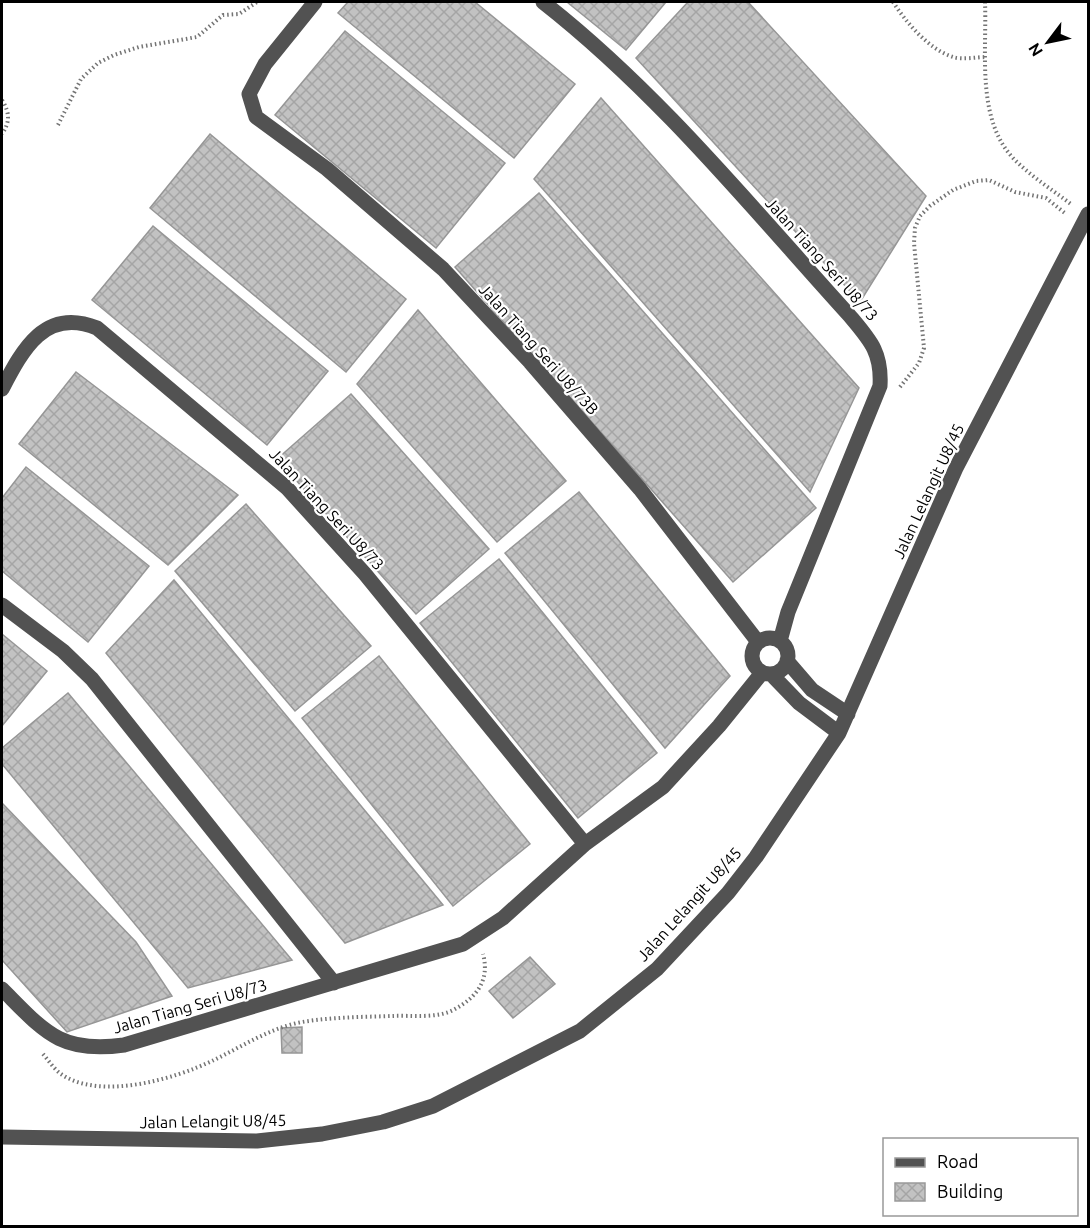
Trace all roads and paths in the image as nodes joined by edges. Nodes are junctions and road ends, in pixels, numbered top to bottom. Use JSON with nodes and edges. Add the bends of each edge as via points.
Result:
{"nodes":[{"id":1,"x":257,"y":2,"type":"edge"},
{"id":2,"x":315,"y":2,"type":"edge"},
{"id":3,"x":543,"y":2,"type":"edge"},
{"id":4,"x":893,"y":2,"type":"edge"},
{"id":5,"x":985,"y":2,"type":"edge"},
{"id":6,"x":987,"y":57,"type":"junction"},
{"id":7,"x":2,"y":100,"type":"edge"},
{"id":8,"x":58,"y":125,"type":"dead end"},
{"id":9,"x":2,"y":134,"type":"edge"},
{"id":10,"x":1085,"y":219,"type":"edge"},
{"id":11,"x":2,"y":389,"type":"edge"},
{"id":12,"x":873,"y":404,"type":"junction"},
{"id":13,"x":2,"y":606,"type":"edge"},
{"id":14,"x":780,"y":641,"type":"junction"},
{"id":15,"x":758,"y":642,"type":"junction"},
{"id":16,"x":787,"y":661,"type":"junction"},
{"id":17,"x":766,"y":674,"type":"junction"},
{"id":18,"x":848,"y":714,"type":"junction"},
{"id":19,"x":839,"y":733,"type":"junction"},
{"id":20,"x":585,"y":844,"type":"junction"},
{"id":21,"x":477,"y":936,"type":"junction"},
{"id":22,"x":334,"y":983,"type":"junction"},
{"id":23,"x":2,"y":989,"type":"edge"},
{"id":24,"x":43,"y":1053,"type":"dead end"},
{"id":25,"x":2,"y":1137,"type":"edge"}],
"edges":[{"from":1,"to":8,"type":"path","via":[[239,14],[223,15],[197,37],[139,47],[98,63],[81,79]]},
{"from":2,"to":15,"type":"street","name":"Jalan Tiang Seri U8/73B","via":[[258,76],[249,94],[256,117],[327,169],[443,269],[640,489]]},
{"from":3,"to":12,"type":"street","name":"Jalan Tiang Seri U8/73","via":[[653,99],[870,341],[881,366],[880,386]]},
{"from":4,"to":6,"type":"path","via":[[924,38],[953,57]]},
{"from":5,"to":6,"type":"path"},
{"from":6,"to":10,"type":"path","via":[[991,118],[1006,150]]},
{"from":7,"to":9,"type":"path","via":[[9,116]]},
{"from":10,"to":12,"type":"path","via":[[1046,198],[1015,192],[989,180],[964,185],[930,206],[920,216],[914,243],[924,348],[907,379],[894,393]]},
{"from":10,"to":18,"type":"street","name":"Jalan Lelangit U8/45","via":[[956,468]]},
{"from":11,"to":20,"type":"street","name":"Jalan Tiang Seri U8/73","via":[[27,348],[47,328],[71,320],[97,328],[287,488],[378,589]]},
{"from":12,"to":14,"type":"street","name":"Jalan Tiang Seri U8/73","via":[[788,612]]},
{"from":13,"to":22,"type":"street","via":[[63,651],[92,679]]},
{"from":14,"to":15,"type":"street","via":[[773,638]]},
{"from":14,"to":16,"type":"street","via":[[788,654]]},
{"from":15,"to":17,"type":"street","via":[[752,661]]},
{"from":16,"to":17,"type":"street","via":[[781,670]]},
{"from":16,"to":18,"type":"street","via":[[812,690]]},
{"from":17,"to":19,"type":"street"},
{"from":17,"to":20,"type":"street","name":"Jalan Tiang Seri U8/73","via":[[675,774],[632,812]]},
{"from":18,"to":19,"type":"street","name":"Jalan Lelangit U8/45"},
{"from":19,"to":25,"type":"street","name":"Jalan Lelangit U8/45","via":[[756,857],[657,969],[580,1030],[473,1087],[433,1106],[383,1122],[268,1140]]},
{"from":20,"to":21,"type":"street","name":"Jalan Tiang Seri U8/73","via":[[503,918]]},
{"from":21,"to":22,"type":"street","name":"Jalan Tiang Seri U8/73","via":[[447,950]]},
{"from":21,"to":24,"type":"path","via":[[486,973],[474,997],[453,1011],[296,1023],[183,1072],[118,1087],[73,1080],[54,1068]]},
{"from":22,"to":23,"type":"street","name":"Jalan Tiang Seri U8/73","via":[[124,1045],[100,1047],[78,1046],[56,1038]]}]}
